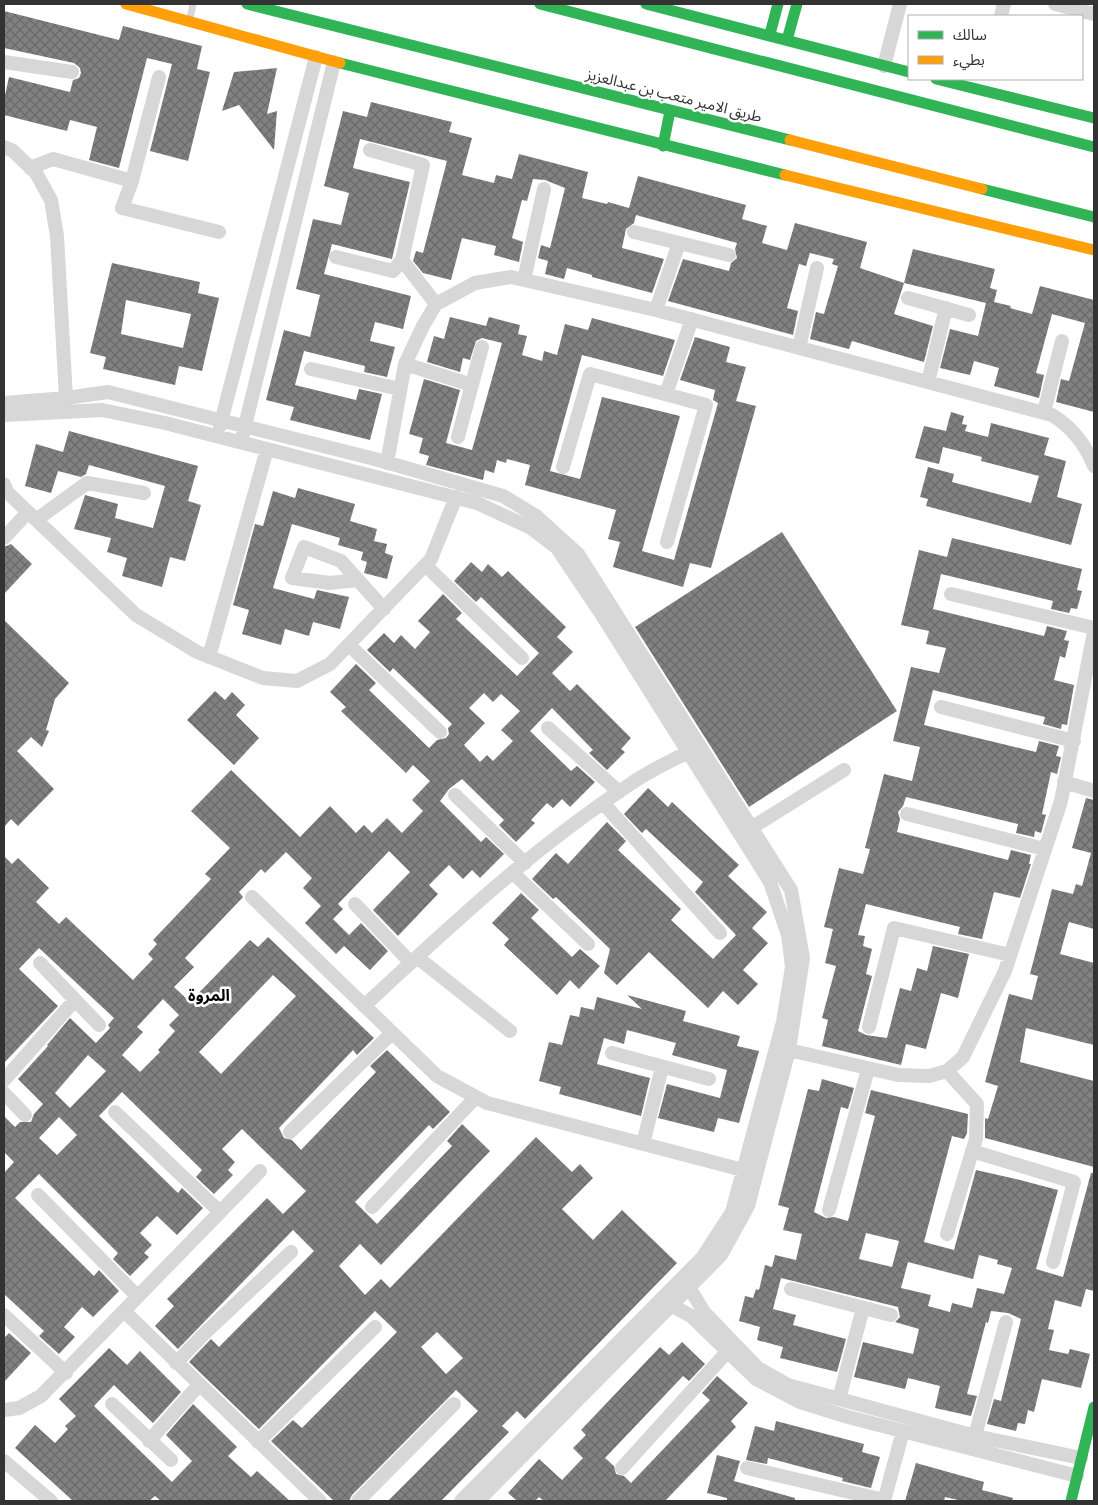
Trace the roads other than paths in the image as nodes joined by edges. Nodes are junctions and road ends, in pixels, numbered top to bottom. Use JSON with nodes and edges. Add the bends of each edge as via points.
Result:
{"nodes":[{"id":1,"x":126,"y":4,"type":"edge"},
{"id":2,"x":193,"y":4,"type":"edge"},
{"id":3,"x":247,"y":4,"type":"edge"},
{"id":4,"x":540,"y":4,"type":"edge"},
{"id":5,"x":646,"y":4,"type":"edge"},
{"id":6,"x":778,"y":4,"type":"edge"},
{"id":7,"x":797,"y":4,"type":"edge"},
{"id":8,"x":900,"y":4,"type":"edge"},
{"id":9,"x":1055,"y":4,"type":"edge"},
{"id":10,"x":1094,"y":14,"type":"edge"},
{"id":11,"x":190,"y":20,"type":"junction"},
{"id":12,"x":690,"y":29,"type":"junction"},
{"id":13,"x":770,"y":34,"type":"junction"},
{"id":14,"x":787,"y":40,"type":"junction"},
{"id":15,"x":316,"y":57,"type":"junction"},
{"id":16,"x":4,"y":62,"type":"edge"},
{"id":17,"x":334,"y":62,"type":"junction"},
{"id":18,"x":884,"y":66,"type":"junction"},
{"id":19,"x":72,"y":72,"type":"dead end"},
{"id":20,"x":908,"y":72,"type":"edge"},
{"id":21,"x":159,"y":76,"type":"dead end"},
{"id":22,"x":944,"y":80,"type":"edge"},
{"id":23,"x":985,"y":85,"type":"edge"},
{"id":24,"x":670,"y":111,"type":"junction"},
{"id":25,"x":1094,"y":118,"type":"edge"},
{"id":26,"x":1060,"y":124,"type":"junction"},
{"id":27,"x":664,"y":146,"type":"junction"},
{"id":28,"x":4,"y":147,"type":"edge"},
{"id":29,"x":1094,"y":147,"type":"edge"},
{"id":30,"x":370,"y":150,"type":"dead end"},
{"id":31,"x":30,"y":168,"type":"junction"},
{"id":32,"x":132,"y":182,"type":"junction"},
{"id":33,"x":544,"y":189,"type":"dead end"},
{"id":34,"x":1094,"y":217,"type":"edge"},
{"id":35,"x":219,"y":232,"type":"dead end"},
{"id":36,"x":634,"y":232,"type":"dead end"},
{"id":37,"x":679,"y":243,"type":"junction"},
{"id":38,"x":1094,"y":250,"type":"edge"},
{"id":39,"x":729,"y":255,"type":"dead end"},
{"id":40,"x":336,"y":257,"type":"dead end"},
{"id":41,"x":402,"y":260,"type":"junction"},
{"id":42,"x":817,"y":268,"type":"dead end"},
{"id":43,"x":524,"y":280,"type":"junction"},
{"id":44,"x":908,"y":298,"type":"dead end"},
{"id":45,"x":436,"y":304,"type":"junction"},
{"id":46,"x":946,"y":308,"type":"junction"},
{"id":47,"x":656,"y":310,"type":"junction"},
{"id":48,"x":969,"y":315,"type":"dead end"},
{"id":49,"x":692,"y":319,"type":"junction"},
{"id":50,"x":1062,"y":341,"type":"dead end"},
{"id":51,"x":482,"y":346,"type":"dead end"},
{"id":52,"x":800,"y":348,"type":"junction"},
{"id":53,"x":405,"y":364,"type":"junction"},
{"id":54,"x":310,"y":369,"type":"dead end"},
{"id":55,"x":928,"y":382,"type":"junction"},
{"id":56,"x":472,"y":385,"type":"junction"},
{"id":57,"x":400,"y":389,"type":"junction"},
{"id":58,"x":666,"y":394,"type":"junction"},
{"id":59,"x":66,"y":398,"type":"junction"},
{"id":60,"x":4,"y":403,"type":"edge"},
{"id":61,"x":1044,"y":412,"type":"junction"},
{"id":62,"x":4,"y":415,"type":"edge"},
{"id":63,"x":222,"y":419,"type":"junction"},
{"id":64,"x":245,"y":426,"type":"junction"},
{"id":65,"x":218,"y":436,"type":"junction"},
{"id":66,"x":458,"y":437,"type":"dead end"},
{"id":67,"x":241,"y":442,"type":"junction"},
{"id":68,"x":267,"y":449,"type":"junction"},
{"id":69,"x":387,"y":463,"type":"junction"},
{"id":70,"x":563,"y":466,"type":"dead end"},
{"id":71,"x":1094,"y":466,"type":"edge"},
{"id":72,"x":4,"y":484,"type":"edge"},
{"id":73,"x":144,"y":494,"type":"dead end"},
{"id":74,"x":456,"y":498,"type":"junction"},
{"id":75,"x":32,"y":516,"type":"junction"},
{"id":76,"x":4,"y":538,"type":"edge"},
{"id":77,"x":667,"y":542,"type":"dead end"},
{"id":78,"x":425,"y":565,"type":"junction"},
{"id":79,"x":358,"y":580,"type":"dead end"},
{"id":80,"x":951,"y":594,"type":"dead end"},
{"id":81,"x":384,"y":609,"type":"junction"},
{"id":82,"x":1094,"y":628,"type":"edge"},
{"id":83,"x":1094,"y":632,"type":"edge"},
{"id":84,"x":349,"y":645,"type":"junction"},
{"id":85,"x":209,"y":657,"type":"junction"},
{"id":86,"x":522,"y":658,"type":"dead end"},
{"id":87,"x":1090,"y":681,"type":"edge"},
{"id":88,"x":941,"y":707,"type":"dead end"},
{"id":89,"x":548,"y":728,"type":"dead end"},
{"id":90,"x":440,"y":732,"type":"dead end"},
{"id":91,"x":1074,"y":742,"type":"junction"},
{"id":92,"x":688,"y":752,"type":"junction"},
{"id":93,"x":844,"y":770,"type":"dead end"},
{"id":94,"x":1064,"y":782,"type":"junction"},
{"id":95,"x":1094,"y":791,"type":"edge"},
{"id":96,"x":619,"y":792,"type":"junction"},
{"id":97,"x":455,"y":795,"type":"dead end"},
{"id":98,"x":603,"y":803,"type":"junction"},
{"id":99,"x":907,"y":814,"type":"dead end"},
{"id":100,"x":751,"y":828,"type":"junction"},
{"id":101,"x":1044,"y":849,"type":"junction"},
{"id":102,"x":525,"y":863,"type":"junction"},
{"id":103,"x":512,"y":873,"type":"junction"},
{"id":104,"x":252,"y":898,"type":"dead end"},
{"id":105,"x":355,"y":904,"type":"dead end"},
{"id":106,"x":720,"y":933,"type":"dead end"},
{"id":107,"x":588,"y":944,"type":"dead end"},
{"id":108,"x":1010,"y":955,"type":"junction"},
{"id":109,"x":414,"y":960,"type":"junction"},
{"id":110,"x":40,"y":963,"type":"dead end"},
{"id":111,"x":75,"y":1000,"type":"junction"},
{"id":112,"x":364,"y":1006,"type":"junction"},
{"id":113,"x":99,"y":1025,"type":"dead end"},
{"id":114,"x":869,"y":1027,"type":"dead end"},
{"id":115,"x":510,"y":1031,"type":"dead end"},
{"id":116,"x":392,"y":1033,"type":"junction"},
{"id":117,"x":789,"y":1050,"type":"junction"},
{"id":118,"x":612,"y":1053,"type":"dead end"},
{"id":119,"x":662,"y":1067,"type":"junction"},
{"id":120,"x":868,"y":1069,"type":"junction"},
{"id":121,"x":947,"y":1071,"type":"junction"},
{"id":122,"x":709,"y":1079,"type":"dead end"},
{"id":123,"x":4,"y":1080,"type":"edge"},
{"id":124,"x":4,"y":1093,"type":"edge"},
{"id":125,"x":476,"y":1097,"type":"junction"},
{"id":126,"x":115,"y":1112,"type":"dead end"},
{"id":127,"x":26,"y":1115,"type":"dead end"},
{"id":128,"x":290,"y":1132,"type":"dead end"},
{"id":129,"x":643,"y":1144,"type":"junction"},
{"id":130,"x":972,"y":1151,"type":"junction"},
{"id":131,"x":743,"y":1170,"type":"junction"},
{"id":132,"x":260,"y":1171,"type":"dead end"},
{"id":133,"x":38,"y":1195,"type":"dead end"},
{"id":134,"x":372,"y":1207,"type":"dead end"},
{"id":135,"x":829,"y":1210,"type":"dead end"},
{"id":136,"x":220,"y":1212,"type":"junction"},
{"id":137,"x":947,"y":1234,"type":"dead end"},
{"id":138,"x":291,"y":1252,"type":"dead end"},
{"id":139,"x":1052,"y":1262,"type":"dead end"},
{"id":140,"x":688,"y":1287,"type":"junction"},
{"id":141,"x":790,"y":1289,"type":"dead end"},
{"id":142,"x":136,"y":1296,"type":"junction"},
{"id":143,"x":671,"y":1305,"type":"junction"},
{"id":144,"x":863,"y":1308,"type":"junction"},
{"id":145,"x":124,"y":1312,"type":"junction"},
{"id":146,"x":4,"y":1315,"type":"edge"},
{"id":147,"x":891,"y":1315,"type":"dead end"},
{"id":148,"x":1006,"y":1322,"type":"dead end"},
{"id":149,"x":375,"y":1327,"type":"dead end"},
{"id":150,"x":728,"y":1352,"type":"junction"},
{"id":151,"x":176,"y":1363,"type":"junction"},
{"id":152,"x":66,"y":1373,"type":"junction"},
{"id":153,"x":198,"y":1386,"type":"junction"},
{"id":154,"x":839,"y":1399,"type":"junction"},
{"id":155,"x":112,"y":1404,"type":"dead end"},
{"id":156,"x":454,"y":1404,"type":"dead end"},
{"id":157,"x":1094,"y":1407,"type":"edge"},
{"id":158,"x":4,"y":1410,"type":"edge"},
{"id":159,"x":903,"y":1431,"type":"junction"},
{"id":160,"x":975,"y":1436,"type":"junction"},
{"id":161,"x":149,"y":1441,"type":"junction"},
{"id":162,"x":258,"y":1442,"type":"junction"},
{"id":163,"x":1081,"y":1458,"type":"junction"},
{"id":164,"x":171,"y":1460,"type":"dead end"},
{"id":165,"x":4,"y":1461,"type":"edge"},
{"id":166,"x":622,"y":1468,"type":"dead end"},
{"id":167,"x":747,"y":1468,"type":"dead end"},
{"id":168,"x":1077,"y":1476,"type":"junction"},
{"id":169,"x":313,"y":1499,"type":"edge"},
{"id":170,"x":51,"y":1501,"type":"edge"},
{"id":171,"x":358,"y":1501,"type":"edge"},
{"id":172,"x":461,"y":1501,"type":"edge"},
{"id":173,"x":478,"y":1501,"type":"edge"},
{"id":174,"x":884,"y":1501,"type":"edge"},
{"id":175,"x":1071,"y":1501,"type":"edge"}],
"edges":[{"from":1,"to":11,"type":"street"},
{"from":2,"to":11,"type":"lane"},
{"from":3,"to":24,"type":"street","name":"طريق الامير متعب بن عبدالعزيز"},
{"from":4,"to":12,"type":"street"},
{"from":5,"to":12,"type":"street"},
{"from":6,"to":13,"type":"street"},
{"from":7,"to":14,"type":"street"},
{"from":8,"to":18,"type":"street"},
{"from":9,"to":10,"type":"street"},
{"from":11,"to":15,"type":"street"},
{"from":12,"to":13,"type":"street"},
{"from":12,"to":26,"type":"street"},
{"from":13,"to":14,"type":"street"},
{"from":14,"to":18,"type":"street"},
{"from":15,"to":17,"type":"street"},
{"from":15,"to":63,"type":"street"},
{"from":16,"to":19,"type":"street"},
{"from":17,"to":27,"type":"street"},
{"from":17,"to":64,"type":"street"},
{"from":18,"to":20,"type":"street"},
{"from":21,"to":32,"type":"street"},
{"from":22,"to":23,"type":"street"},
{"from":23,"to":26,"type":"street"},
{"from":24,"to":27,"type":"street"},
{"from":24,"to":34,"type":"street","name":"طريق الامير متعب بن عبدالعزيز"},
{"from":25,"to":26,"type":"street"},
{"from":26,"to":29,"type":"street"},
{"from":27,"to":38,"type":"street"},
{"from":28,"to":31,"type":"street","via":[[13,151]]},
{"from":30,"to":41,"type":"street","via":[[423,165]]},
{"from":31,"to":32,"type":"street","via":[[53,159]]},
{"from":31,"to":59,"type":"street","via":[[51,200],[57,236]]},
{"from":32,"to":35,"type":"street","via":[[122,208]]},
{"from":33,"to":43,"type":"street"},
{"from":36,"to":37,"type":"street"},
{"from":37,"to":39,"type":"street"},
{"from":37,"to":47,"type":"street"},
{"from":40,"to":41,"type":"street","via":[[392,272]]},
{"from":41,"to":45,"type":"street"},
{"from":42,"to":52,"type":"street"},
{"from":43,"to":45,"type":"street","via":[[511,277],[475,283]]},
{"from":43,"to":47,"type":"street"},
{"from":44,"to":46,"type":"street"},
{"from":45,"to":53,"type":"street"},
{"from":46,"to":48,"type":"street"},
{"from":46,"to":55,"type":"street"},
{"from":47,"to":49,"type":"street"},
{"from":49,"to":52,"type":"street"},
{"from":49,"to":58,"type":"street"},
{"from":50,"to":61,"type":"street"},
{"from":51,"to":56,"type":"street"},
{"from":52,"to":55,"type":"street"},
{"from":53,"to":56,"type":"street"},
{"from":53,"to":57,"type":"street"},
{"from":54,"to":57,"type":"street"},
{"from":55,"to":61,"type":"street"},
{"from":56,"to":66,"type":"street"},
{"from":57,"to":69,"type":"street"},
{"from":58,"to":70,"type":"street","via":[[590,374]]},
{"from":58,"to":77,"type":"street","via":[[706,405]]},
{"from":59,"to":60,"type":"street"},
{"from":59,"to":63,"type":"street","via":[[108,392]]},
{"from":61,"to":71,"type":"street","via":[[1068,425],[1088,451]]},
{"from":62,"to":65,"type":"street","via":[[102,410]]},
{"from":63,"to":64,"type":"street"},
{"from":63,"to":65,"type":"street"},
{"from":64,"to":67,"type":"street"},
{"from":64,"to":69,"type":"street"},
{"from":65,"to":67,"type":"street"},
{"from":67,"to":68,"type":"street"},
{"from":68,"to":74,"type":"street"},
{"from":68,"to":85,"type":"street"},
{"from":69,"to":100,"type":"street","via":[[503,496],[536,516],[578,554]]},
{"from":72,"to":75,"type":"street","via":[[7,492]]},
{"from":73,"to":75,"type":"street","via":[[88,483]]},
{"from":74,"to":78,"type":"street","via":[[431,559]]},
{"from":74,"to":92,"type":"street","via":[[477,503],[532,528],[557,548]]},
{"from":75,"to":76,"type":"street"},
{"from":75,"to":85,"type":"street","via":[[136,615]]},
{"from":78,"to":81,"type":"street"},
{"from":78,"to":86,"type":"street"},
{"from":79,"to":81,"type":"street"},
{"from":80,"to":82,"type":"street"},
{"from":81,"to":84,"type":"street"},
{"from":83,"to":87,"type":"street"},
{"from":84,"to":85,"type":"street","via":[[330,664],[297,681],[262,678]]},
{"from":84,"to":90,"type":"street"},
{"from":87,"to":91,"type":"street"},
{"from":88,"to":91,"type":"street"},
{"from":89,"to":96,"type":"street"},
{"from":91,"to":94,"type":"street"},
{"from":92,"to":96,"type":"street"},
{"from":92,"to":131,"type":"street","via":[[770,882],[788,935],[792,967],[783,1022]]},
{"from":93,"to":100,"type":"street"},
{"from":94,"to":95,"type":"street"},
{"from":94,"to":101,"type":"street"},
{"from":96,"to":98,"type":"street"},
{"from":97,"to":102,"type":"street"},
{"from":98,"to":102,"type":"street"},
{"from":98,"to":106,"type":"street"},
{"from":99,"to":101,"type":"street"},
{"from":100,"to":117,"type":"street","via":[[791,890],[803,958]]},
{"from":101,"to":108,"type":"street"},
{"from":102,"to":103,"type":"street"},
{"from":103,"to":107,"type":"street"},
{"from":103,"to":109,"type":"street"},
{"from":104,"to":112,"type":"street"},
{"from":105,"to":109,"type":"street"},
{"from":108,"to":114,"type":"street","via":[[894,928]]},
{"from":108,"to":121,"type":"street","via":[[963,1057]]},
{"from":109,"to":112,"type":"street"},
{"from":109,"to":115,"type":"street"},
{"from":110,"to":111,"type":"street"},
{"from":111,"to":113,"type":"street"},
{"from":111,"to":123,"type":"street"},
{"from":112,"to":116,"type":"street"},
{"from":116,"to":125,"type":"street","via":[[437,1076]]},
{"from":116,"to":128,"type":"street"},
{"from":117,"to":120,"type":"street"},
{"from":117,"to":140,"type":"street","via":[[748,1206],[721,1255]]},
{"from":118,"to":119,"type":"street"},
{"from":119,"to":122,"type":"street"},
{"from":119,"to":129,"type":"street"},
{"from":120,"to":121,"type":"street","via":[[898,1075],[929,1076]]},
{"from":120,"to":135,"type":"street"},
{"from":121,"to":130,"type":"street","via":[[977,1104],[976,1139]]},
{"from":124,"to":127,"type":"street"},
{"from":125,"to":129,"type":"street","via":[[487,1103]]},
{"from":125,"to":134,"type":"street"},
{"from":126,"to":136,"type":"street"},
{"from":129,"to":131,"type":"street"},
{"from":130,"to":137,"type":"street"},
{"from":130,"to":139,"type":"street","via":[[1074,1182]]},
{"from":131,"to":172,"type":"street","via":[[732,1212],[702,1258]]},
{"from":132,"to":136,"type":"street"},
{"from":133,"to":142,"type":"street"},
{"from":136,"to":142,"type":"street"},
{"from":138,"to":151,"type":"street"},
{"from":140,"to":143,"type":"street"},
{"from":140,"to":154,"type":"street","via":[[704,1312],[758,1368],[788,1385]]},
{"from":141,"to":144,"type":"street"},
{"from":142,"to":145,"type":"street"},
{"from":143,"to":150,"type":"street","via":[[690,1316]]},
{"from":143,"to":173,"type":"street"},
{"from":144,"to":147,"type":"street"},
{"from":144,"to":154,"type":"street"},
{"from":145,"to":151,"type":"street"},
{"from":145,"to":152,"type":"street"},
{"from":146,"to":152,"type":"street"},
{"from":148,"to":160,"type":"street"},
{"from":149,"to":162,"type":"street"},
{"from":150,"to":159,"type":"street","via":[[756,1379],[800,1402]]},
{"from":150,"to":166,"type":"street"},
{"from":151,"to":153,"type":"street"},
{"from":152,"to":158,"type":"street","via":[[41,1396],[19,1408]]},
{"from":153,"to":161,"type":"street"},
{"from":153,"to":162,"type":"street"},
{"from":154,"to":160,"type":"street"},
{"from":155,"to":161,"type":"street"},
{"from":156,"to":171,"type":"street"},
{"from":157,"to":163,"type":"street"},
{"from":159,"to":168,"type":"street"},
{"from":159,"to":174,"type":"street"},
{"from":160,"to":163,"type":"street"},
{"from":161,"to":164,"type":"street"},
{"from":162,"to":169,"type":"street"},
{"from":163,"to":168,"type":"street"},
{"from":165,"to":170,"type":"street"},
{"from":167,"to":174,"type":"street"},
{"from":168,"to":175,"type":"street"}]}
